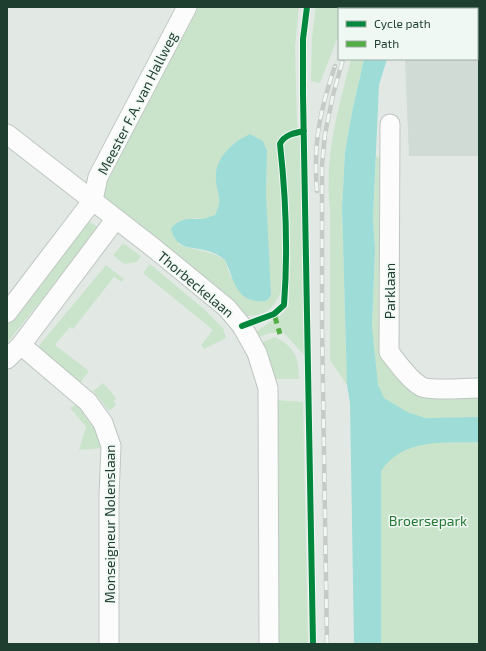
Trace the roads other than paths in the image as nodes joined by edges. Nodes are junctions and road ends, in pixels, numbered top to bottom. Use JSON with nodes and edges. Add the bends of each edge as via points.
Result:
{"nodes":[{"id":1,"x":187,"y":7,"type":"edge"},
{"id":2,"x":390,"y":124,"type":"dead end"},
{"id":3,"x":7,"y":134,"type":"edge"},
{"id":4,"x":93,"y":200,"type":"junction"},
{"id":5,"x":115,"y":220,"type":"junction"},
{"id":6,"x":7,"y":313,"type":"edge"},
{"id":7,"x":21,"y":345,"type":"junction"},
{"id":8,"x":7,"y":359,"type":"edge"},
{"id":9,"x":479,"y":388,"type":"edge"},
{"id":10,"x":109,"y":644,"type":"edge"},
{"id":11,"x":269,"y":644,"type":"edge"}],
"edges":[{"from":1,"to":4,"type":"street","name":"Meester F.A. van Hallweg","via":[[98,177]]},
{"from":2,"to":9,"type":"street","name":"Parklaan","via":[[389,352],[404,371],[422,387]]},
{"from":3,"to":4,"type":"street","name":"Thorbeckelaan"},
{"from":4,"to":5,"type":"street","name":"Thorbeckelaan"},
{"from":4,"to":6,"type":"street"},
{"from":5,"to":7,"type":"street"},
{"from":5,"to":11,"type":"street","name":"Thorbeckelaan","via":[[227,308],[242,326],[257,353],[268,388]]},
{"from":7,"to":8,"type":"street"},
{"from":7,"to":10,"type":"street","name":"Monseigneur Nolenslaan","via":[[88,402],[103,423],[111,446]]}]}
